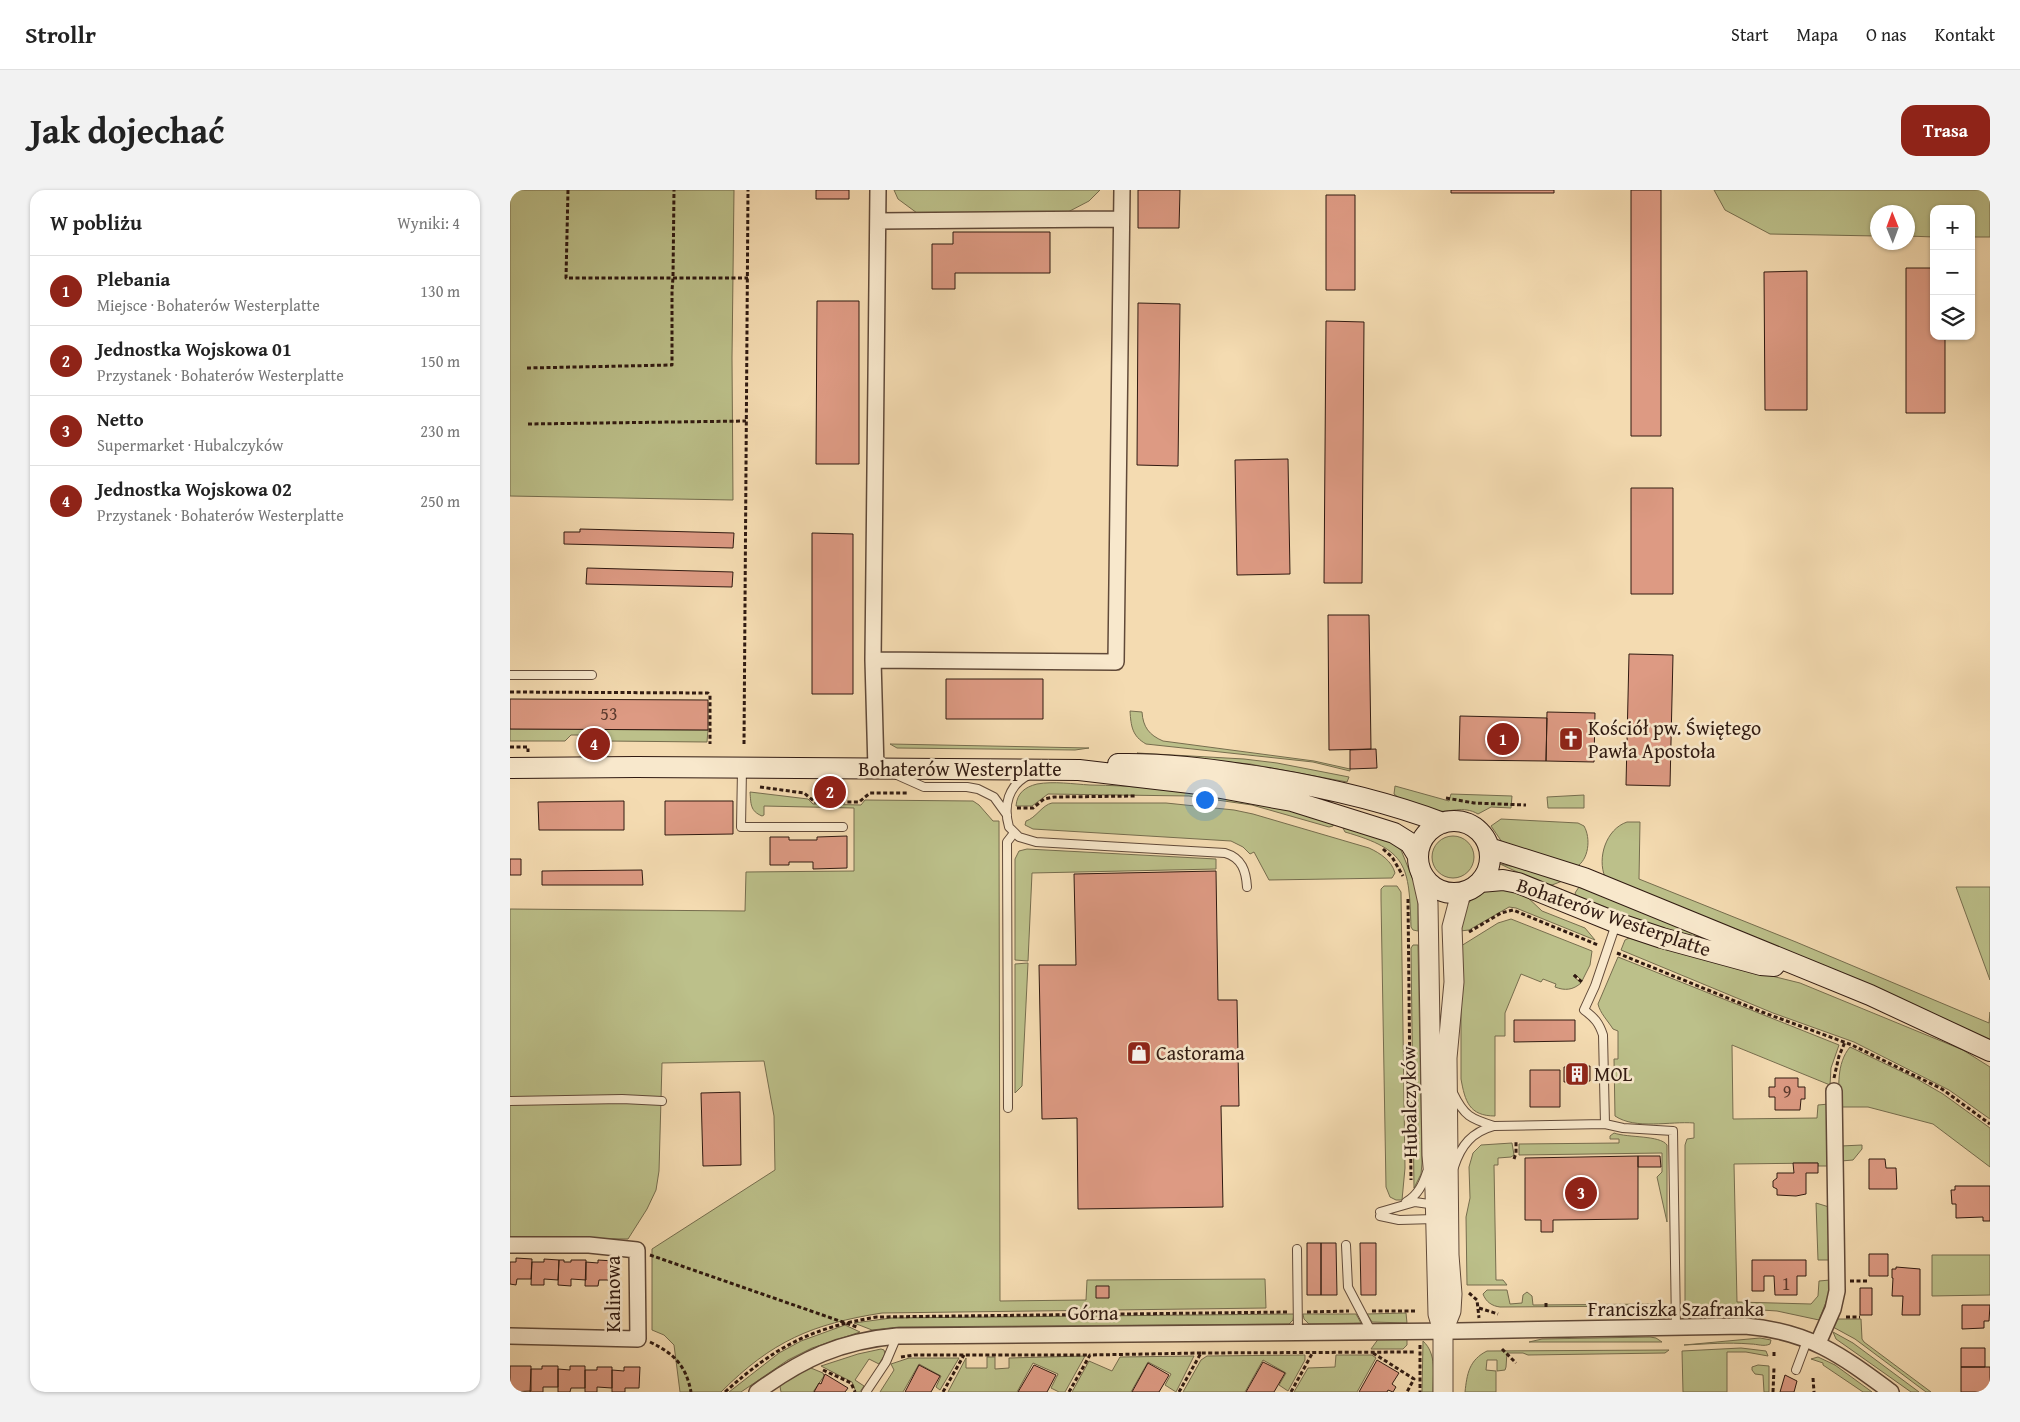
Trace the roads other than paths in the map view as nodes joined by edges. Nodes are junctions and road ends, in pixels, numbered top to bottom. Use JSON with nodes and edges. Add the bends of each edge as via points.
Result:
{"nodes":[{"id":1,"x":878,"y":190,"type":"edge"},
{"id":2,"x":1122,"y":190,"type":"edge"},
{"id":3,"x":1122,"y":218,"type":"junction"},
{"id":4,"x":878,"y":222,"type":"junction"},
{"id":5,"x":874,"y":660,"type":"junction"},
{"id":6,"x":510,"y":675,"type":"edge"},
{"id":7,"x":592,"y":675,"type":"dead end"},
{"id":8,"x":742,"y":767,"type":"junction"},
{"id":9,"x":510,"y":768,"type":"edge"},
{"id":10,"x":880,"y":769,"type":"junction"},
{"id":11,"x":1040,"y":770,"type":"junction"},
{"id":12,"x":1079,"y":770,"type":"junction"},
{"id":13,"x":1007,"y":815,"type":"junction"},
{"id":14,"x":1443,"y":823,"type":"junction"},
{"id":15,"x":843,"y":827,"type":"dead end"},
{"id":16,"x":1014,"y":833,"type":"junction"},
{"id":17,"x":1489,"y":848,"type":"junction"},
{"id":18,"x":1414,"y":869,"type":"junction"},
{"id":19,"x":1480,"y":882,"type":"junction"},
{"id":20,"x":1247,"y":887,"type":"dead end"},
{"id":21,"x":1462,"y":893,"type":"junction"},
{"id":22,"x":1617,"y":923,"type":"junction"},
{"id":23,"x":1806,"y":970,"type":"junction"},
{"id":24,"x":1990,"y":1051,"type":"edge"},
{"id":25,"x":1448,"y":1081,"type":"junction"},
{"id":26,"x":1834,"y":1091,"type":"road end"},
{"id":27,"x":510,"y":1101,"type":"edge"},
{"id":28,"x":662,"y":1101,"type":"dead end"},
{"id":29,"x":1008,"y":1108,"type":"dead end"},
{"id":30,"x":1605,"y":1124,"type":"junction"},
{"id":31,"x":1494,"y":1126,"type":"junction"},
{"id":32,"x":1432,"y":1155,"type":"junction"},
{"id":33,"x":1449,"y":1185,"type":"junction"},
{"id":34,"x":1400,"y":1206,"type":"junction"},
{"id":35,"x":1440,"y":1212,"type":"junction"},
{"id":36,"x":510,"y":1244,"type":"edge"},
{"id":37,"x":1346,"y":1245,"type":"dead end"},
{"id":38,"x":1297,"y":1249,"type":"dead end"},
{"id":39,"x":1676,"y":1327,"type":"junction"},
{"id":40,"x":1370,"y":1331,"type":"junction"},
{"id":41,"x":1443,"y":1331,"type":"junction"},
{"id":42,"x":1298,"y":1332,"type":"junction"},
{"id":43,"x":510,"y":1336,"type":"edge"},
{"id":44,"x":897,"y":1336,"type":"junction"},
{"id":45,"x":1813,"y":1341,"type":"junction"},
{"id":46,"x":1796,"y":1370,"type":"dead end"},
{"id":47,"x":771,"y":1387,"type":"edge"},
{"id":48,"x":756,"y":1392,"type":"edge"},
{"id":49,"x":866,"y":1392,"type":"edge"},
{"id":50,"x":1444,"y":1392,"type":"edge"},
{"id":51,"x":1891,"y":1392,"type":"edge"}],
"edges":[{"from":1,"to":4,"type":"street"},
{"from":2,"to":3,"type":"street"},
{"from":3,"to":4,"type":"street"},
{"from":3,"to":5,"type":"street","via":[[1116,662]]},
{"from":4,"to":5,"type":"street"},
{"from":5,"to":10,"type":"street"},
{"from":6,"to":7,"type":"lane"},
{"from":8,"to":9,"type":"main road","name":"Bohaterów Westerplatte"},
{"from":8,"to":10,"type":"main road","name":"Bohaterów Westerplatte"},
{"from":8,"to":15,"type":"lane","via":[[742,826]]},
{"from":10,"to":11,"type":"main road","name":"Bohaterów Westerplatte"},
{"from":10,"to":13,"type":"lane","via":[[924,787],[978,789],[994,797]]},
{"from":11,"to":12,"type":"main road","name":"Bohaterów Westerplatte"},
{"from":11,"to":13,"type":"lane","via":[[1014,786],[1008,796]]},
{"from":12,"to":14,"type":"main road","name":"Bohaterów Westerplatte","via":[[1119,764],[1204,768],[1340,792],[1410,810]]},
{"from":12,"to":18,"type":"main road","name":"Bohaterów Westerplatte","via":[[1199,784],[1292,801],[1394,833],[1410,843]]},
{"from":13,"to":16,"type":"lane"},
{"from":14,"to":17,"type":"main road","via":[[1463,822],[1472,826],[1480,832]]},
{"from":14,"to":18,"type":"main road","via":[[1428,832],[1419,847]]},
{"from":16,"to":20,"type":"lane","via":[[1023,840],[1036,842],[1225,853],[1241,862]]},
{"from":16,"to":29,"type":"lane","via":[[1007,842]]},
{"from":17,"to":19,"type":"main road","via":[[1489,866]]},
{"from":17,"to":23,"type":"main road","name":"Bohaterów Westerplatte","via":[[1584,878]]},
{"from":18,"to":21,"type":"main road","via":[[1433,887],[1452,894]]},
{"from":18,"to":32,"type":"street","name":"Hubalczyków","via":[[1428,903]]},
{"from":19,"to":21,"type":"main road"},
{"from":19,"to":22,"type":"main road","name":"Bohaterów Westerplatte","via":[[1503,880],[1518,883]]},
{"from":21,"to":25,"type":"street","name":"Hubalczyków","via":[[1452,926],[1454,982],[1448,1034]]},
{"from":22,"to":23,"type":"main road","name":"Bohaterów Westerplatte","via":[[1762,965]]},
{"from":22,"to":30,"type":"lane","via":[[1596,986],[1584,1010],[1594,1017],[1603,1036]]},
{"from":23,"to":24,"type":"main road","name":"Bohaterów Westerplatte","via":[[1870,995]]},
{"from":25,"to":31,"type":"lane","via":[[1468,1116]]},
{"from":25,"to":33,"type":"street","name":"Hubalczyków"},
{"from":26,"to":45,"type":"street","via":[[1837,1291],[1832,1309]]},
{"from":27,"to":28,"type":"lane"},
{"from":30,"to":31,"type":"lane"},
{"from":30,"to":39,"type":"lane","via":[[1673,1131]]},
{"from":31,"to":33,"type":"lane","via":[[1478,1132],[1462,1147]]},
{"from":32,"to":34,"type":"lane","via":[[1422,1186],[1412,1199]]},
{"from":32,"to":35,"type":"street","name":"Hubalczyków"},
{"from":33,"to":35,"type":"street","name":"Hubalczyków"},
{"from":34,"to":35,"type":"lane","via":[[1419,1202]]},
{"from":34,"to":35,"type":"lane","via":[[1380,1214],[1399,1220]]},
{"from":35,"to":41,"type":"street","name":"Hubalczyków","via":[[1449,1255],[1452,1294],[1451,1311]]},
{"from":36,"to":43,"type":"street","name":"Kalinowa","via":[[637,1250],[638,1339]]},
{"from":37,"to":40,"type":"lane","via":[[1348,1287]]},
{"from":38,"to":42,"type":"lane"},
{"from":39,"to":41,"type":"street","name":"Franciszka Szafranka"},
{"from":39,"to":45,"type":"street","name":"Franciszka Szafranka","via":[[1753,1326]]},
{"from":40,"to":41,"type":"street","name":"Górna"},
{"from":40,"to":42,"type":"street","name":"Górna"},
{"from":41,"to":50,"type":"street","name":"Hubalczyków"},
{"from":42,"to":44,"type":"street","name":"Górna"},
{"from":44,"to":47,"type":"street","name":"Górna","via":[[866,1339],[827,1350],[804,1361]]},
{"from":44,"to":49,"type":"lane","via":[[886,1362]]},
{"from":45,"to":46,"type":"lane"},
{"from":45,"to":51,"type":"street","name":"Franciszka Szafranka","via":[[1853,1363]]},
{"from":47,"to":48,"type":"street","name":"Górna"}]}
